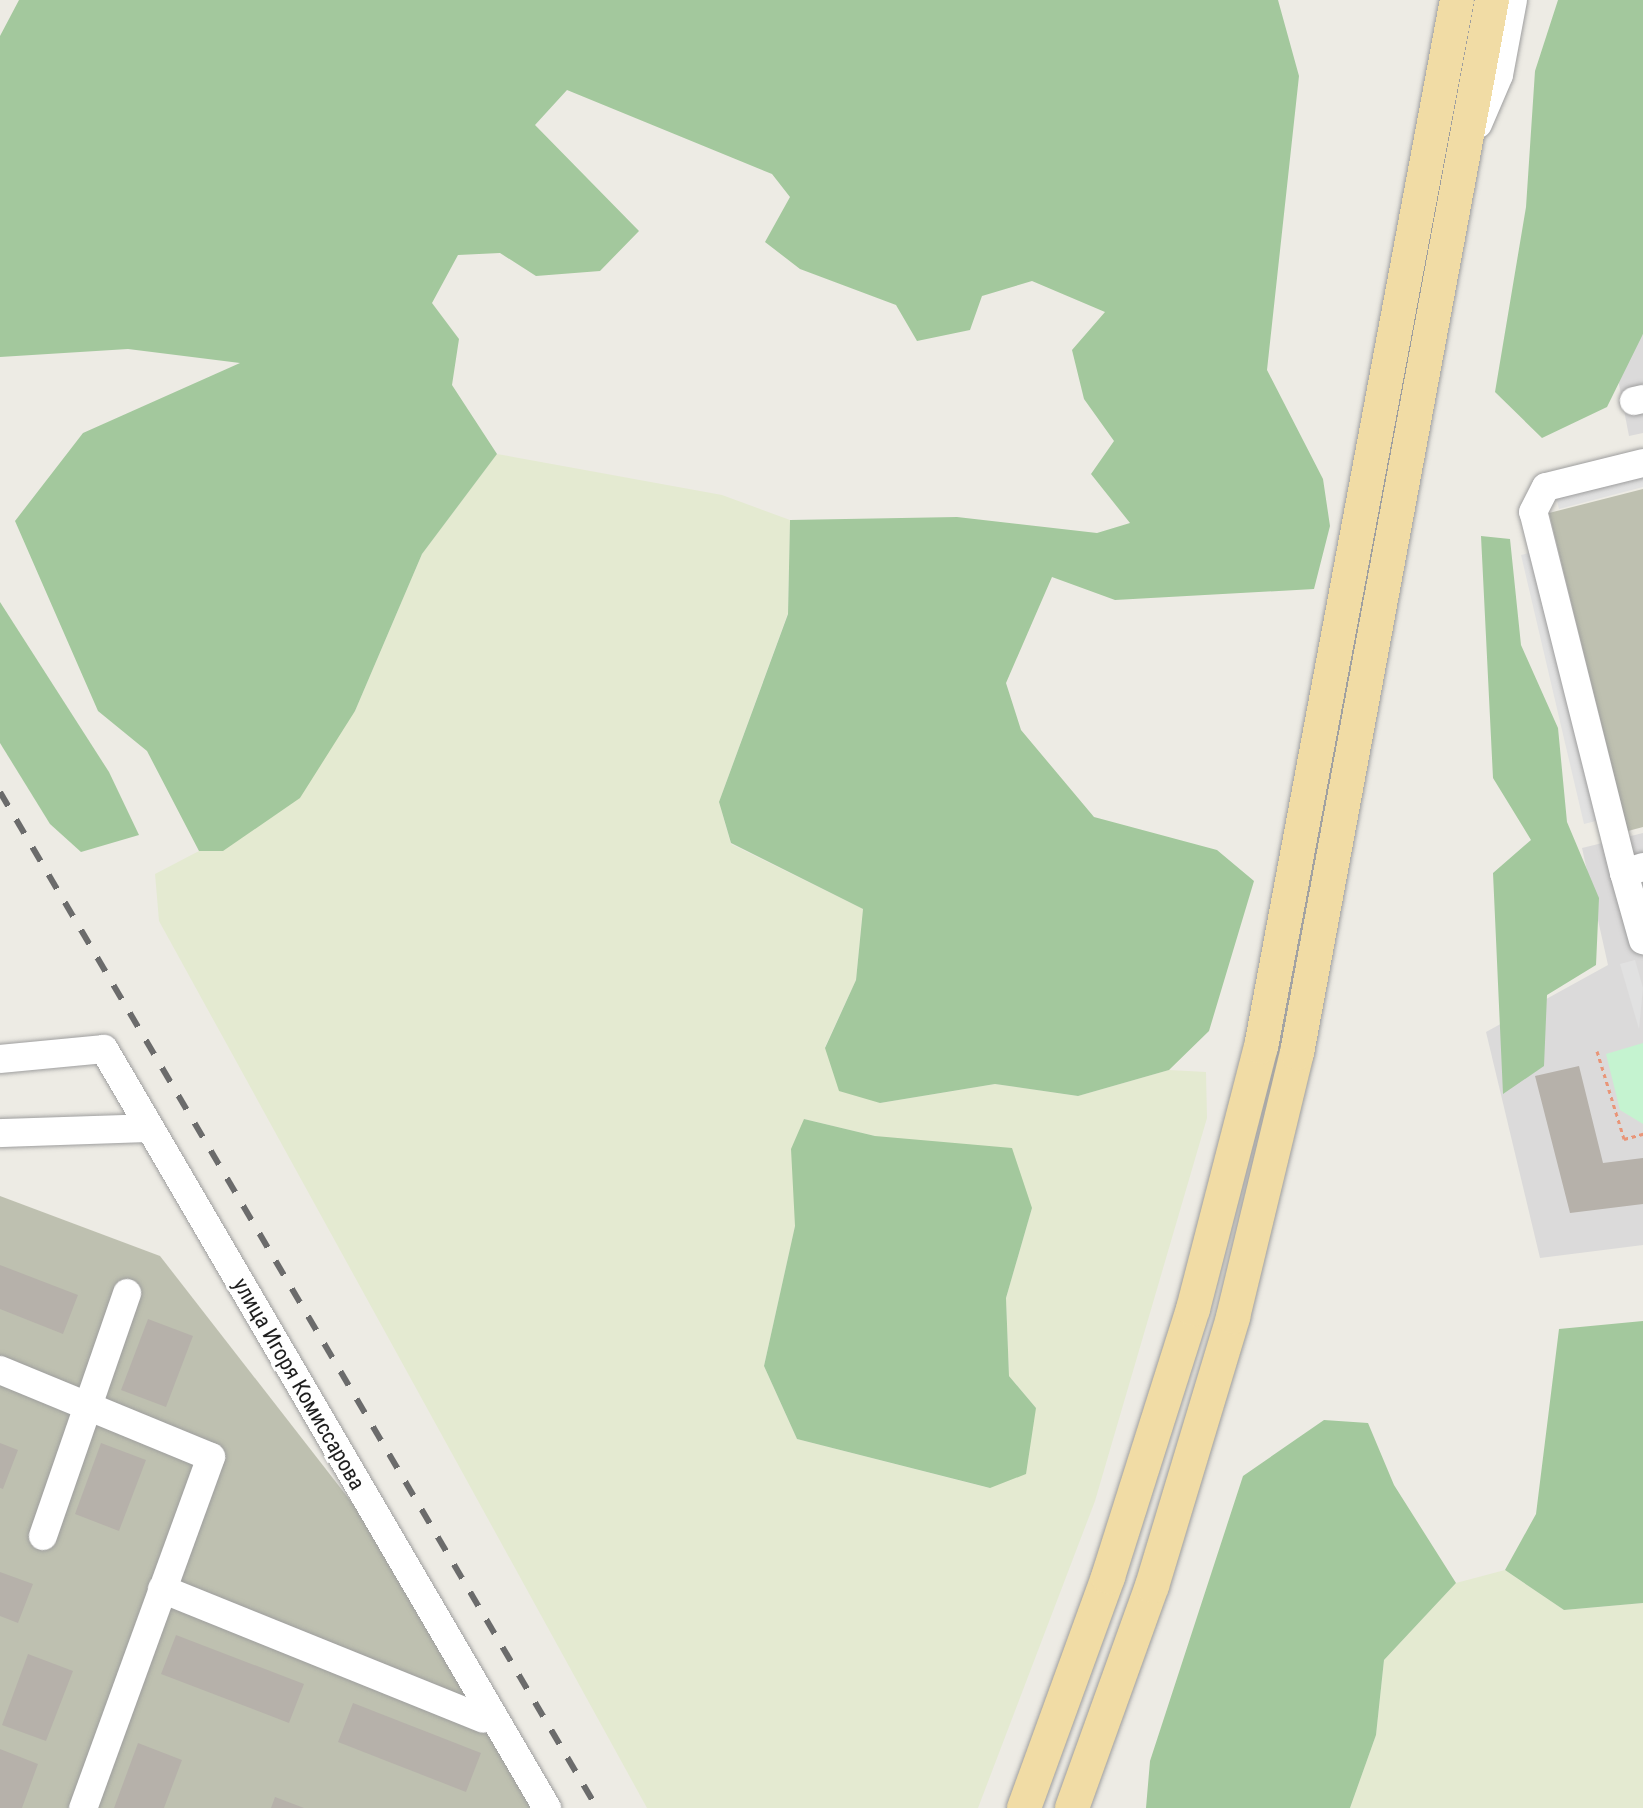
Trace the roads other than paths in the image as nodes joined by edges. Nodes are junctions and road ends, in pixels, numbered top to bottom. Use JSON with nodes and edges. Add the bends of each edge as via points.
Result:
{"nodes":[{"id":1,"x":1457,"y":0,"type":"edge"},
{"id":2,"x":1492,"y":0,"type":"edge"},
{"id":3,"x":1513,"y":0,"type":"edge"},
{"id":4,"x":1461,"y":166,"type":"junction"},
{"id":5,"x":1643,"y":463,"type":"edge"},
{"id":6,"x":1633,"y":870,"type":"edge"},
{"id":7,"x":1643,"y":940,"type":"edge"},
{"id":8,"x":0,"y":1059,"type":"edge"},
{"id":9,"x":148,"y":1128,"type":"junction"},
{"id":10,"x":0,"y":1133,"type":"edge"},
{"id":11,"x":127,"y":1293,"type":"dead end"},
{"id":12,"x":0,"y":1370,"type":"edge"},
{"id":13,"x":88,"y":1407,"type":"junction"},
{"id":14,"x":43,"y":1536,"type":"dead end"},
{"id":15,"x":162,"y":1589,"type":"junction"},
{"id":16,"x":483,"y":1719,"type":"dead end"},
{"id":17,"x":83,"y":1808,"type":"edge"},
{"id":18,"x":547,"y":1808,"type":"edge"},
{"id":19,"x":1024,"y":1808,"type":"edge"},
{"id":20,"x":1072,"y":1808,"type":"edge"}],
"edges":[{"from":1,"to":19,"type":"main road","via":[[1261,1047],[1193,1309]]},
{"from":2,"to":4,"type":"main road"},
{"from":3,"to":4,"type":"street","via":[[1499,75]]},
{"from":4,"to":20,"type":"main road","via":[[1294,1067],[1233,1317],[1152,1586]]},
{"from":5,"to":6,"type":"street","via":[[1546,487],[1533,512]]},
{"from":6,"to":7,"type":"street"},
{"from":8,"to":9,"type":"street","name":"улица Игоря Комиссарова","via":[[104,1049]]},
{"from":9,"to":10,"type":"street"},
{"from":9,"to":18,"type":"street","name":"улица Игоря Комиссарова"},
{"from":11,"to":13,"type":"street"},
{"from":12,"to":13,"type":"street"},
{"from":13,"to":14,"type":"street"},
{"from":13,"to":15,"type":"street","via":[[211,1457]]},
{"from":15,"to":16,"type":"street"},
{"from":15,"to":17,"type":"street"}]}
